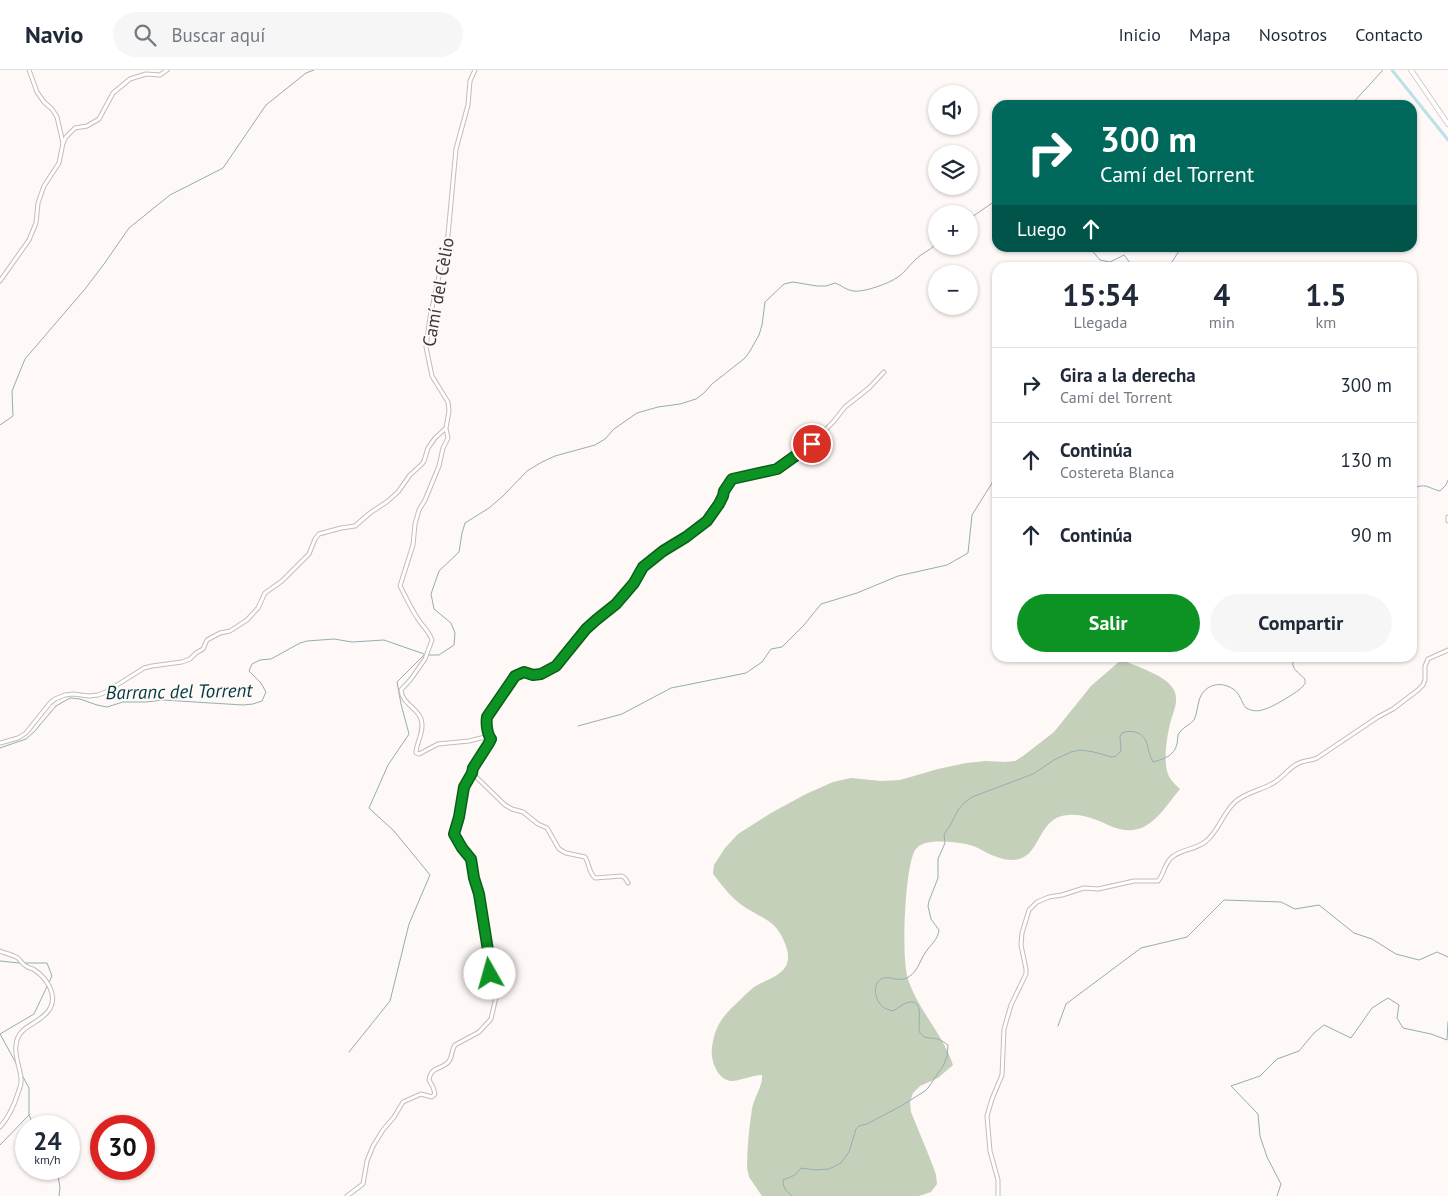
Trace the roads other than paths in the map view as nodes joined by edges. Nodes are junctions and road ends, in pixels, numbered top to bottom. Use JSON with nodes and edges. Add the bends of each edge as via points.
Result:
{"nodes":[{"id":1,"x":29,"y":70,"type":"edge"},
{"id":2,"x":167,"y":70,"type":"edge"},
{"id":3,"x":475,"y":70,"type":"edge"},
{"id":4,"x":1411,"y":70,"type":"edge"},
{"id":5,"x":1448,"y":124,"type":"edge"},
{"id":6,"x":63,"y":144,"type":"junction"},
{"id":7,"x":0,"y":281,"type":"edge"},
{"id":8,"x":884,"y":372,"type":"dead end"},
{"id":9,"x":446,"y":428,"type":"junction"},
{"id":10,"x":1448,"y":517,"type":"edge"},
{"id":11,"x":1448,"y":521,"type":"edge"},
{"id":12,"x":1448,"y":650,"type":"edge"},
{"id":13,"x":488,"y":736,"type":"junction"},
{"id":14,"x":0,"y":743,"type":"edge"},
{"id":15,"x":472,"y":773,"type":"junction"},
{"id":16,"x":628,"y":883,"type":"dead end"},
{"id":17,"x":0,"y":951,"type":"edge"},
{"id":18,"x":0,"y":1127,"type":"edge"},
{"id":19,"x":347,"y":1196,"type":"edge"},
{"id":20,"x":998,"y":1196,"type":"edge"}],
"edges":[{"from":1,"to":6,"type":"street","via":[[37,92],[57,117]]},
{"from":2,"to":6,"type":"street","via":[[160,75],[146,74],[130,79],[113,93],[99,119],[76,128]]},
{"from":3,"to":9,"type":"street","name":"Camí del Cèlio","via":[[456,149],[448,235],[426,347],[432,376],[448,402]]},
{"from":4,"to":5,"type":"street"},
{"from":6,"to":7,"type":"street","via":[[59,163],[44,186],[29,240]]},
{"from":8,"to":13,"type":"street","via":[[870,388],[845,407],[806,450],[777,469],[732,479],[707,521],[643,567],[616,604],[586,629],[556,666],[541,674],[524,672],[515,676],[487,717]]},
{"from":9,"to":13,"type":"street","name":"Camí del Cèlio","via":[[448,438],[419,510],[413,545],[400,586],[432,640],[426,659],[401,690],[401,696],[422,722],[416,753],[438,744]]},
{"from":9,"to":14,"type":"street","via":[[435,438],[424,461],[398,492],[355,526],[319,534],[309,554],[265,593],[247,620],[207,640],[203,648],[182,662],[144,668],[98,695],[73,694],[55,699],[26,734]]},
{"from":10,"to":11,"type":"street"},
{"from":12,"to":20,"type":"street","via":[[1428,659],[1423,685],[1393,709],[1312,761],[1298,763],[1275,782],[1235,802],[1211,837],[1172,857],[1158,881],[1084,888],[1047,897],[1032,906],[1021,940],[1026,974],[1004,1029],[1002,1075],[987,1116]]},
{"from":13,"to":15,"type":"street","via":[[491,739]]},
{"from":15,"to":16,"type":"street","via":[[505,805],[523,812],[547,828],[559,849],[585,857],[595,878],[622,876]]},
{"from":15,"to":19,"type":"street","via":[[464,787],[454,834],[471,859],[479,894],[496,997],[491,1019],[479,1032],[455,1044],[450,1060],[429,1075],[435,1094],[422,1094],[403,1102],[373,1146],[363,1184]]},
{"from":17,"to":18,"type":"street","via":[[12,955],[39,974],[53,997],[49,1011],[19,1034],[15,1053],[22,1082],[11,1112]]}]}
